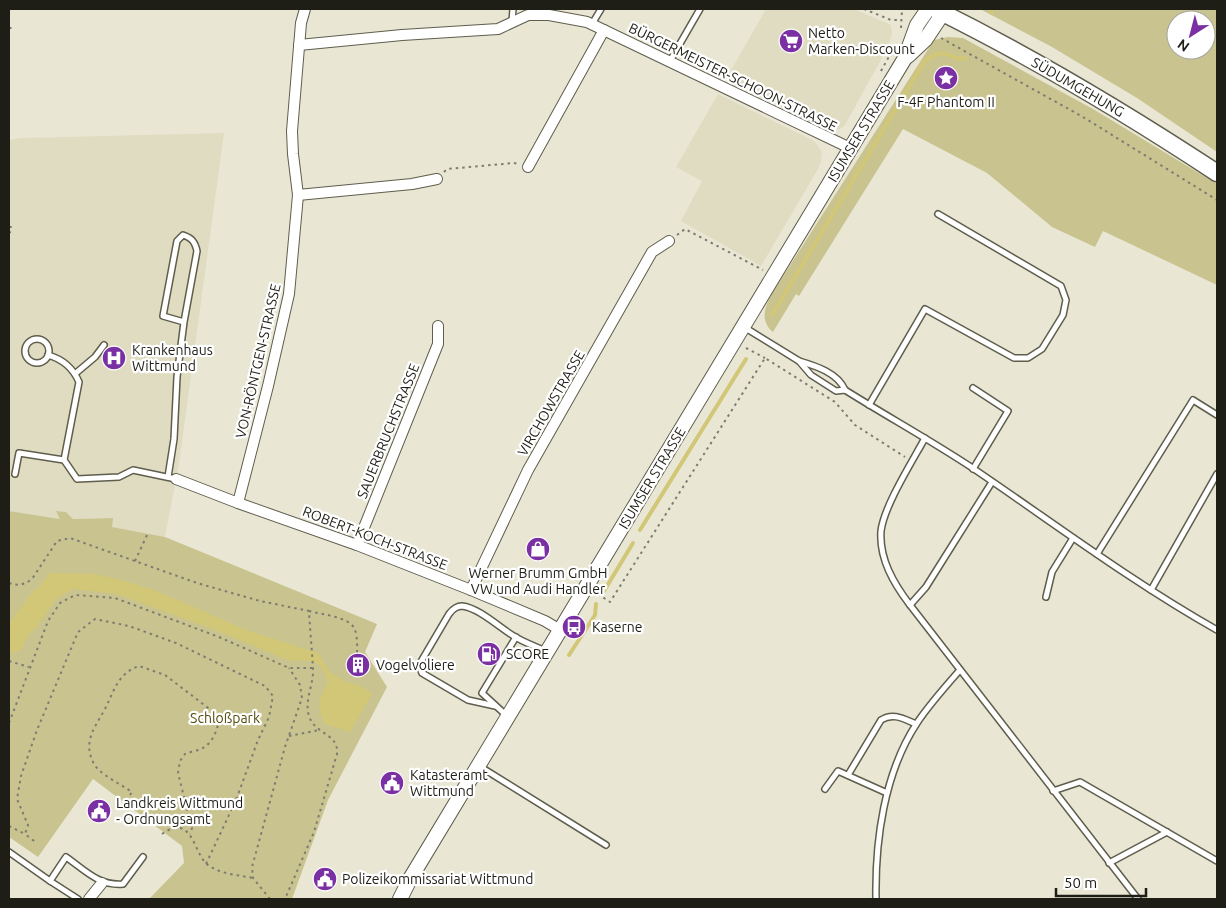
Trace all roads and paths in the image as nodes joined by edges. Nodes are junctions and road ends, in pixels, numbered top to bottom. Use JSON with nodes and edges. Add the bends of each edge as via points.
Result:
{"nodes":[{"id":1,"x":305,"y":9,"type":"edge"},
{"id":2,"x":513,"y":9,"type":"edge"},
{"id":3,"x":601,"y":9,"type":"edge"},
{"id":4,"x":700,"y":9,"type":"edge"},
{"id":5,"x":864,"y":9,"type":"edge"},
{"id":6,"x":935,"y":10,"type":"edge"},
{"id":7,"x":512,"y":22,"type":"junction"},
{"id":8,"x":592,"y":24,"type":"junction"},
{"id":9,"x":9,"y":28,"type":"edge"},
{"id":10,"x":13,"y":28,"type":"dead end"},
{"id":11,"x":923,"y":28,"type":"junction"},
{"id":12,"x":604,"y":30,"type":"junction"},
{"id":13,"x":299,"y":45,"type":"junction"},
{"id":14,"x":670,"y":61,"type":"junction"},
{"id":15,"x":850,"y":148,"type":"junction"},
{"id":16,"x":528,"y":167,"type":"joint"},
{"id":17,"x":1217,"y":173,"type":"edge"},
{"id":18,"x":437,"y":179,"type":"joint"},
{"id":19,"x":298,"y":195,"type":"junction"},
{"id":20,"x":1217,"y":200,"type":"edge"},
{"id":21,"x":938,"y":214,"type":"dead end"},
{"id":22,"x":9,"y":227,"type":"edge"},
{"id":23,"x":10,"y":233,"type":"dead end"},
{"id":24,"x":669,"y":241,"type":"joint"},
{"id":25,"x":763,"y":271,"type":"dead end"},
{"id":26,"x":184,"y":322,"type":"junction"},
{"id":27,"x":438,"y":326,"type":"dead end"},
{"id":28,"x":743,"y":327,"type":"junction"},
{"id":29,"x":104,"y":345,"type":"dead end"},
{"id":30,"x":48,"y":355,"type":"junction"},
{"id":31,"x":797,"y":357,"type":"junction"},
{"id":32,"x":76,"y":373,"type":"junction"},
{"id":33,"x":973,"y":388,"type":"dead end"},
{"id":34,"x":845,"y":390,"type":"junction"},
{"id":35,"x":869,"y":405,"type":"junction"},
{"id":36,"x":1217,"y":415,"type":"edge"},
{"id":37,"x":925,"y":438,"type":"junction"},
{"id":38,"x":64,"y":460,"type":"junction"},
{"id":39,"x":912,"y":462,"type":"junction"},
{"id":40,"x":973,"y":469,"type":"junction"},
{"id":41,"x":15,"y":474,"type":"dead end"},
{"id":42,"x":1217,"y":474,"type":"edge"},
{"id":43,"x":172,"y":478,"type":"junction"},
{"id":44,"x":992,"y":482,"type":"junction"},
{"id":45,"x":238,"y":503,"type":"junction"},
{"id":46,"x":148,"y":532,"type":"dead end"},
{"id":47,"x":1073,"y":538,"type":"junction"},
{"id":48,"x":357,"y":545,"type":"junction"},
{"id":49,"x":1097,"y":554,"type":"junction"},
{"id":50,"x":135,"y":561,"type":"junction"},
{"id":51,"x":9,"y":583,"type":"edge"},
{"id":52,"x":586,"y":586,"type":"junction"},
{"id":53,"x":471,"y":590,"type":"junction"},
{"id":54,"x":1151,"y":590,"type":"junction"},
{"id":55,"x":1046,"y":597,"type":"dead end"},
{"id":56,"x":910,"y":605,"type":"junction"},
{"id":57,"x":309,"y":611,"type":"junction"},
{"id":58,"x":560,"y":630,"type":"junction"},
{"id":59,"x":1217,"y":630,"type":"edge"},
{"id":60,"x":516,"y":637,"type":"junction"},
{"id":61,"x":547,"y":652,"type":"junction"},
{"id":62,"x":357,"y":656,"type":"dead end"},
{"id":63,"x":9,"y":661,"type":"edge"},
{"id":64,"x":29,"y":667,"type":"junction"},
{"id":65,"x":289,"y":668,"type":"junction"},
{"id":66,"x":313,"y":668,"type":"junction"},
{"id":67,"x":960,"y":670,"type":"junction"},
{"id":68,"x":495,"y":706,"type":"junction"},
{"id":69,"x":508,"y":717,"type":"junction"},
{"id":70,"x":9,"y":723,"type":"edge"},
{"id":71,"x":916,"y":724,"type":"junction"},
{"id":72,"x":319,"y":730,"type":"junction"},
{"id":73,"x":289,"y":736,"type":"junction"},
{"id":74,"x":479,"y":765,"type":"junction"},
{"id":75,"x":848,"y":775,"type":"junction"},
{"id":76,"x":825,"y":789,"type":"dead end"},
{"id":77,"x":1053,"y":791,"type":"junction"},
{"id":78,"x":887,"y":793,"type":"junction"},
{"id":79,"x":123,"y":806,"type":"dead end"},
{"id":80,"x":9,"y":826,"type":"edge"},
{"id":81,"x":1167,"y":832,"type":"junction"},
{"id":82,"x":25,"y":834,"type":"junction"},
{"id":83,"x":162,"y":834,"type":"dead end"},
{"id":84,"x":190,"y":834,"type":"junction"},
{"id":85,"x":34,"y":841,"type":"dead end"},
{"id":86,"x":606,"y":845,"type":"dead end"},
{"id":87,"x":9,"y":852,"type":"edge"},
{"id":88,"x":143,"y":857,"type":"dead end"},
{"id":89,"x":1217,"y":861,"type":"edge"},
{"id":90,"x":1109,"y":862,"type":"junction"},
{"id":91,"x":206,"y":864,"type":"junction"},
{"id":92,"x":253,"y":878,"type":"junction"},
{"id":93,"x":50,"y":881,"type":"junction"},
{"id":94,"x":102,"y":882,"type":"junction"},
{"id":95,"x":78,"y":899,"type":"edge"},
{"id":96,"x":89,"y":899,"type":"edge"},
{"id":97,"x":270,"y":899,"type":"edge"},
{"id":98,"x":285,"y":899,"type":"edge"},
{"id":99,"x":400,"y":899,"type":"edge"},
{"id":100,"x":876,"y":899,"type":"edge"},
{"id":101,"x":1137,"y":899,"type":"edge"}],
"edges":[{"from":1,"to":13,"type":"street","name":"VON-RÖNTGEN-STRASSE"},
{"from":2,"to":7,"type":"lane"},
{"from":3,"to":8,"type":"lane"},
{"from":4,"to":14,"type":"lane"},
{"from":5,"to":11,"type":"path","via":[[891,20],[909,19]]},
{"from":6,"to":11,"type":"street","name":"ISUMSER STRASSE"},
{"from":6,"to":17,"type":"main road","name":"SÜDUMGEHUNG","via":[[1012,48],[1124,113]]},
{"from":7,"to":8,"type":"street","name":"BÜRGERMEISTER-SCHOON-STRASSE","via":[[528,15],[549,15]]},
{"from":7,"to":13,"type":"street","via":[[498,29]]},
{"from":8,"to":12,"type":"street","name":"BÜRGERMEISTER-SCHOON-STRASSE"},
{"from":9,"to":10,"type":"path"},
{"from":11,"to":15,"type":"street","name":"ISUMSER STRASSE"},
{"from":11,"to":20,"type":"path","via":[[1083,117]]},
{"from":12,"to":14,"type":"street","name":"BÜRGERMEISTER-SCHOON-STRASSE"},
{"from":12,"to":16,"type":"street"},
{"from":13,"to":19,"type":"street","name":"VON-RÖNTGEN-STRASSE","via":[[292,130]]},
{"from":14,"to":15,"type":"street","name":"BÜRGERMEISTER-SCHOON-STRASSE"},
{"from":15,"to":28,"type":"street","name":"ISUMSER STRASSE"},
{"from":16,"to":18,"type":"path","via":[[514,163],[447,169]]},
{"from":18,"to":19,"type":"street"},
{"from":19,"to":45,"type":"street","name":"VON-RÖNTGEN-STRASSE","via":[[289,294]]},
{"from":21,"to":35,"type":"lane","via":[[1061,286],[1066,300],[1063,315],[1042,349],[1028,358],[1014,358],[925,309]]},
{"from":22,"to":23,"type":"path"},
{"from":24,"to":25,"type":"path","via":[[685,229]]},
{"from":24,"to":53,"type":"street","name":"VIRCHOWSTRASSE","via":[[652,252],[533,462]]},
{"from":26,"to":26,"type":"lane","via":[[197,251],[191,237],[183,236],[176,241],[163,316]]},
{"from":26,"to":43,"type":"lane","via":[[177,378]]},
{"from":27,"to":48,"type":"street","name":"SAUERBRUCHSTRASSE","via":[[438,344]]},
{"from":28,"to":31,"type":"lane"},
{"from":28,"to":52,"type":"street","name":"ISUMSER STRASSE"},
{"from":29,"to":32,"type":"lane"},
{"from":30,"to":30,"type":"lane","via":[[48,347],[39,339],[25,347],[25,355],[33,363],[41,363]]},
{"from":30,"to":32,"type":"lane","via":[[62,360]]},
{"from":31,"to":34,"type":"lane","via":[[842,382]]},
{"from":31,"to":34,"type":"lane","via":[[811,375],[836,391]]},
{"from":32,"to":38,"type":"lane","via":[[79,382]]},
{"from":33,"to":40,"type":"lane","via":[[1008,411]]},
{"from":34,"to":35,"type":"lane"},
{"from":35,"to":37,"type":"lane"},
{"from":36,"to":49,"type":"lane","via":[[1193,400]]},
{"from":37,"to":39,"type":"lane"},
{"from":37,"to":40,"type":"lane"},
{"from":38,"to":41,"type":"lane","via":[[19,453]]},
{"from":38,"to":43,"type":"lane","via":[[77,479],[119,476],[133,470]]},
{"from":39,"to":52,"type":"path","via":[[855,425],[835,402],[765,358],[610,602]]},
{"from":39,"to":56,"type":"lane","via":[[888,508],[882,532],[882,546],[890,576]]},
{"from":40,"to":44,"type":"lane"},
{"from":42,"to":54,"type":"lane"},
{"from":43,"to":45,"type":"street","name":"ROBERT-KOCH-STRASSE"},
{"from":44,"to":47,"type":"lane"},
{"from":44,"to":56,"type":"lane","via":[[926,588]]},
{"from":45,"to":48,"type":"street","name":"ROBERT-KOCH-STRASSE"},
{"from":46,"to":50,"type":"path"},
{"from":47,"to":49,"type":"lane"},
{"from":47,"to":55,"type":"lane","via":[[1052,572]]},
{"from":48,"to":53,"type":"street","name":"ROBERT-KOCH-STRASSE"},
{"from":49,"to":54,"type":"lane"},
{"from":50,"to":51,"type":"path","via":[[87,543],[62,538],[54,544],[32,579],[22,585]]},
{"from":50,"to":57,"type":"path","via":[[206,586]]},
{"from":52,"to":58,"type":"street","name":"ISUMSER STRASSE"},
{"from":53,"to":58,"type":"street","name":"ROBERT-KOCH-STRASSE"},
{"from":54,"to":59,"type":"lane"},
{"from":56,"to":67,"type":"lane"},
{"from":57,"to":62,"type":"path","via":[[352,624],[356,632]]},
{"from":57,"to":66,"type":"path"},
{"from":58,"to":61,"type":"street","name":"ISUMSER STRASSE"},
{"from":60,"to":61,"type":"lane"},
{"from":60,"to":68,"type":"lane","via":[[482,693]]},
{"from":60,"to":68,"type":"lane","via":[[462,606],[454,608],[419,665],[422,673],[468,700]]},
{"from":61,"to":69,"type":"street","name":"ISUMSER STRASSE"},
{"from":63,"to":64,"type":"path"},
{"from":64,"to":65,"type":"path","via":[[48,621],[60,604],[75,594],[115,598],[219,637]]},
{"from":64,"to":70,"type":"path"},
{"from":65,"to":66,"type":"path"},
{"from":65,"to":73,"type":"path","via":[[300,685],[302,698]]},
{"from":66,"to":72,"type":"path","via":[[309,716]]},
{"from":67,"to":71,"type":"lane"},
{"from":67,"to":77,"type":"lane"},
{"from":68,"to":69,"type":"lane"},
{"from":69,"to":74,"type":"street","name":"ISUMSER STRASSE"},
{"from":71,"to":75,"type":"lane","via":[[896,716],[881,720]]},
{"from":71,"to":78,"type":"lane"},
{"from":72,"to":73,"type":"path"},
{"from":72,"to":98,"type":"path","via":[[336,742],[337,754],[314,832]]},
{"from":73,"to":92,"type":"path","via":[[252,867]]},
{"from":74,"to":86,"type":"lane"},
{"from":74,"to":99,"type":"street","name":"ISUMSER STRASSE"},
{"from":75,"to":76,"type":"lane","via":[[838,771]]},
{"from":75,"to":78,"type":"lane"},
{"from":77,"to":81,"type":"lane","via":[[1080,782]]},
{"from":77,"to":90,"type":"lane"},
{"from":78,"to":100,"type":"lane","via":[[879,840]]},
{"from":79,"to":84,"type":"path","via":[[132,792],[94,765],[89,751],[92,730],[115,685],[126,672],[139,666],[165,676],[220,717],[214,737],[201,749],[185,754],[178,768],[192,828]]},
{"from":80,"to":82,"type":"path"},
{"from":81,"to":89,"type":"lane"},
{"from":81,"to":90,"type":"lane"},
{"from":82,"to":85,"type":"path"},
{"from":82,"to":91,"type":"path","via":[[28,825],[17,799],[21,776],[78,632],[95,619],[129,626],[176,643],[265,686],[273,696],[270,717]]},
{"from":83,"to":84,"type":"path","via":[[178,828]]},
{"from":84,"to":91,"type":"path"},
{"from":87,"to":93,"type":"lane"},
{"from":88,"to":94,"type":"lane","via":[[123,884]]},
{"from":90,"to":101,"type":"lane"},
{"from":91,"to":92,"type":"path","via":[[216,870]]},
{"from":92,"to":97,"type":"path"},
{"from":93,"to":94,"type":"lane","via":[[66,857]]},
{"from":93,"to":95,"type":"lane"},
{"from":94,"to":96,"type":"street"}]}
